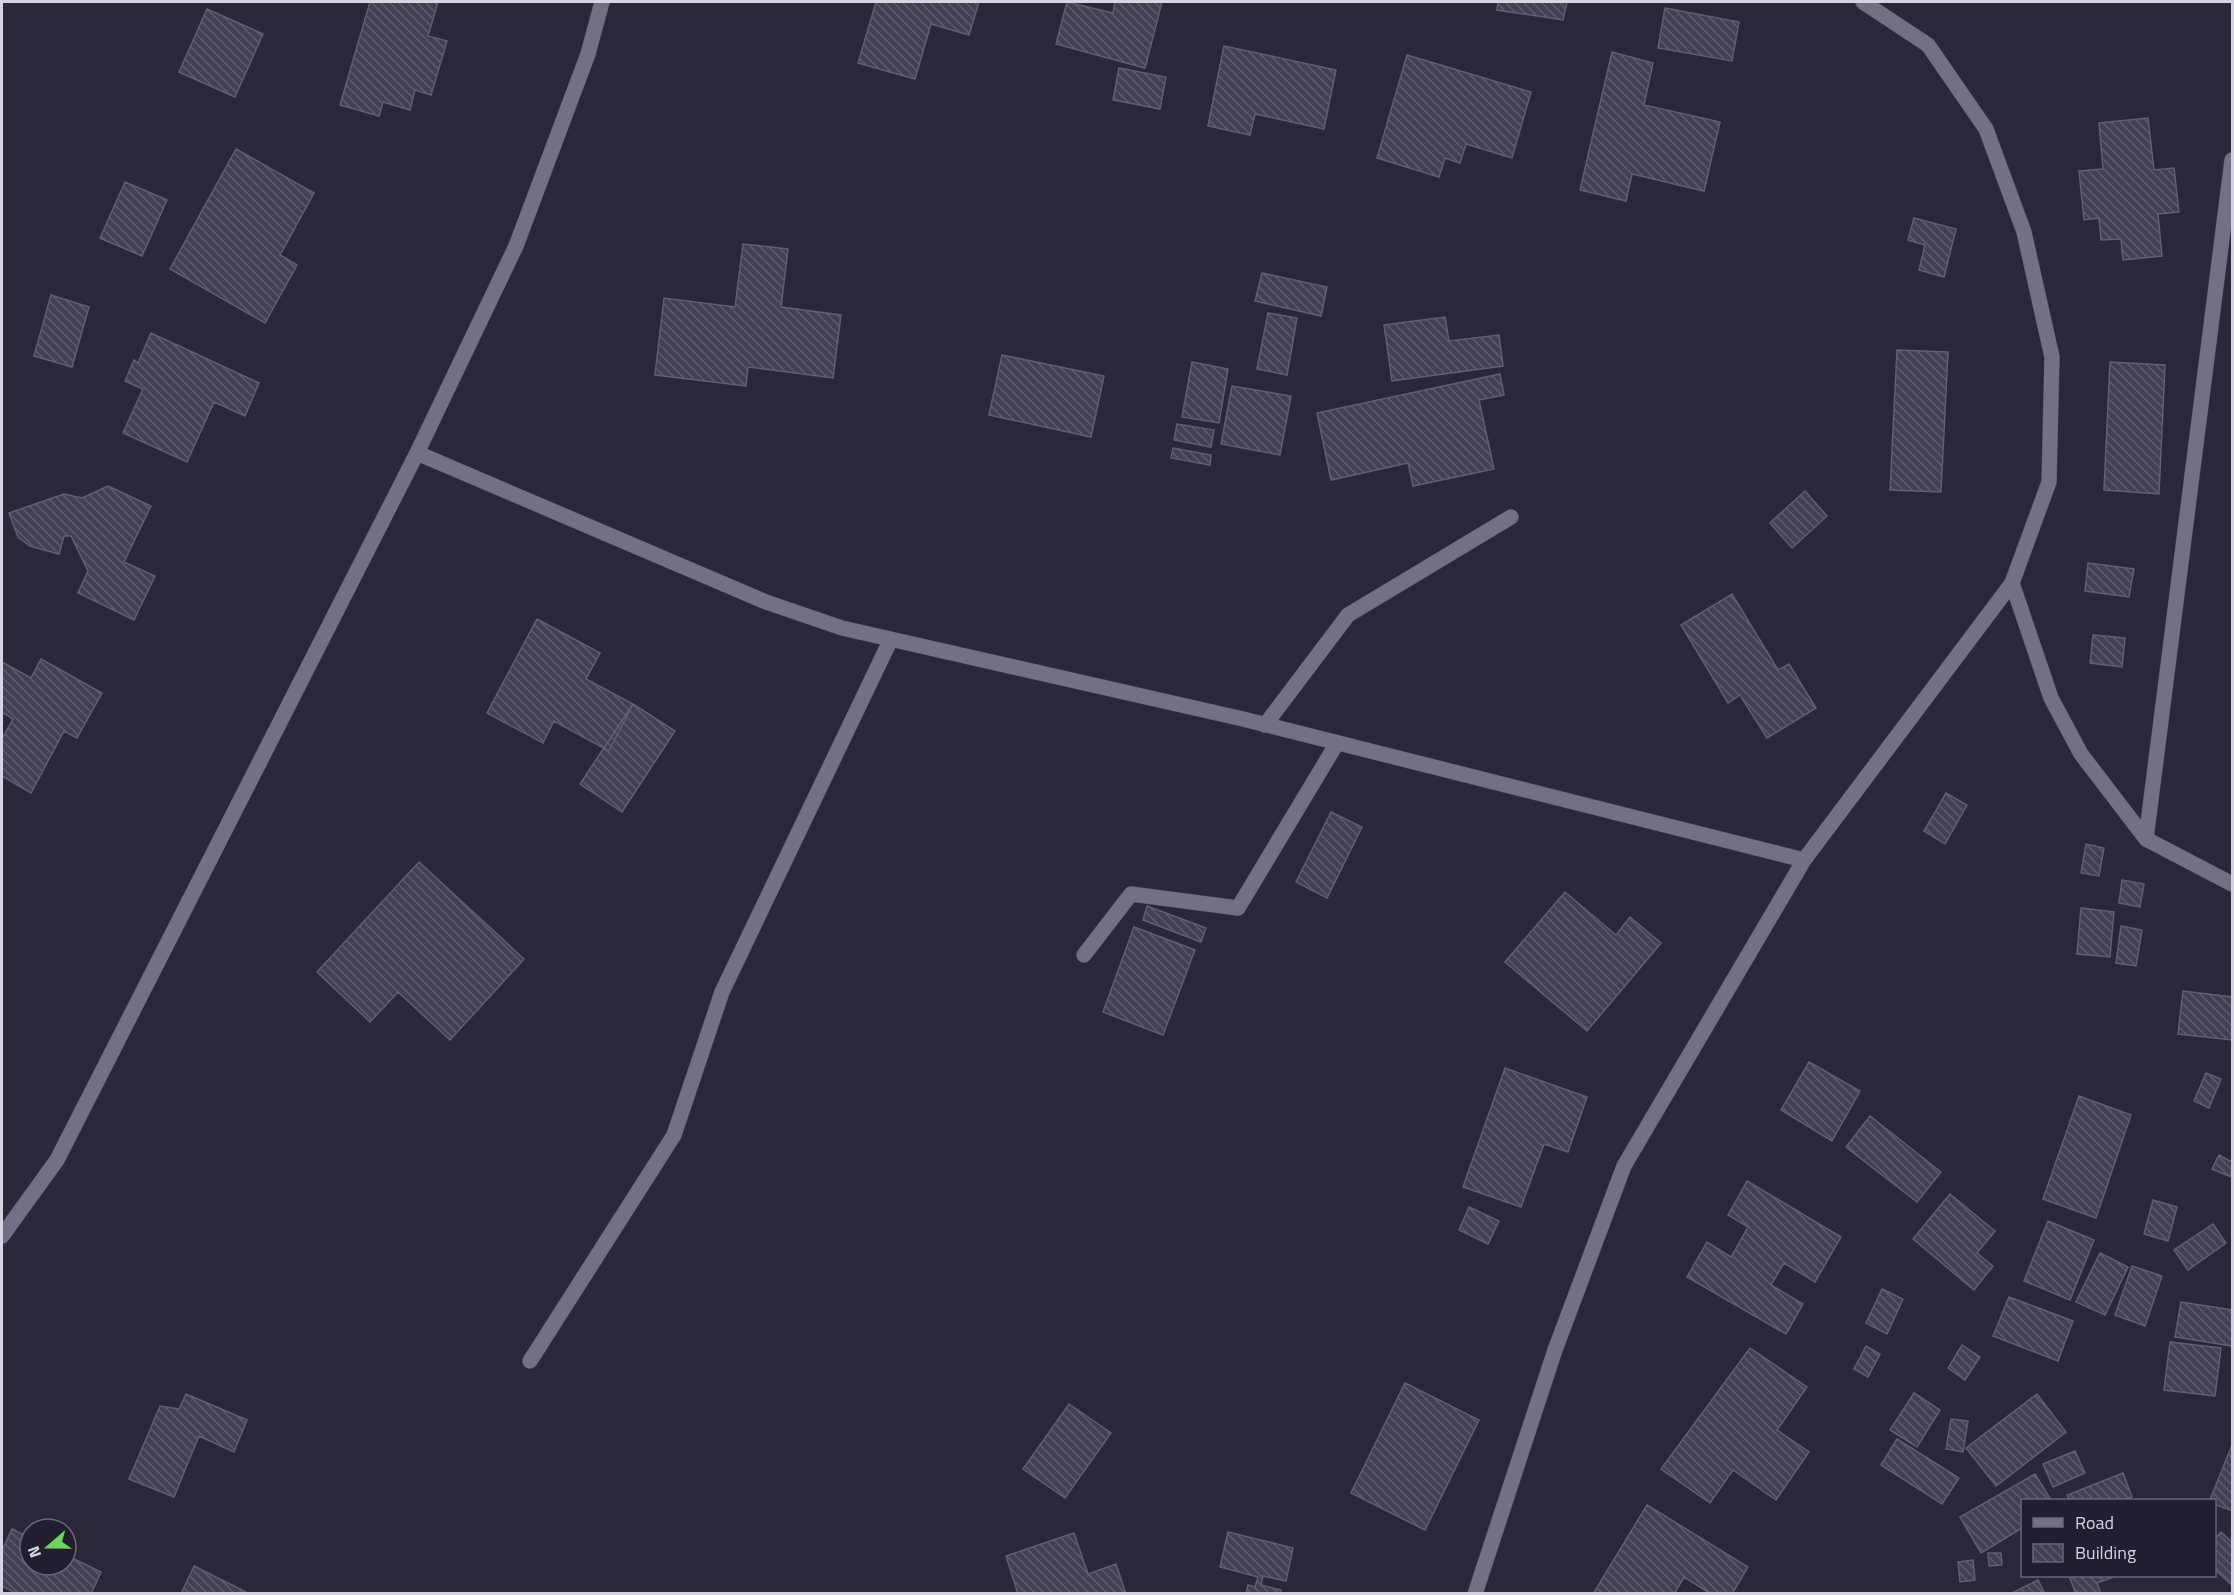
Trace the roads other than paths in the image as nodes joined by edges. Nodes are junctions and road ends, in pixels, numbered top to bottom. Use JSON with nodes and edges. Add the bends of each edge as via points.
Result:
{"nodes":[{"id":1,"x":602,"y":2,"type":"edge"},
{"id":2,"x":1863,"y":2,"type":"edge"},
{"id":3,"x":2232,"y":160,"type":"edge"},
{"id":4,"x":417,"y":453,"type":"junction"},
{"id":5,"x":1510,"y":517,"type":"dead end"},
{"id":6,"x":2012,"y":583,"type":"junction"},
{"id":7,"x":891,"y":639,"type":"junction"},
{"id":8,"x":1265,"y":725,"type":"junction"},
{"id":9,"x":1337,"y":743,"type":"junction"},
{"id":10,"x":2146,"y":839,"type":"junction"},
{"id":11,"x":1804,"y":860,"type":"junction"},
{"id":12,"x":2232,"y":884,"type":"edge"},
{"id":13,"x":1084,"y":955,"type":"dead end"},
{"id":14,"x":2,"y":1236,"type":"edge"},
{"id":15,"x":530,"y":1360,"type":"dead end"},
{"id":16,"x":1475,"y":1593,"type":"edge"}],
"edges":[{"from":1,"to":4,"type":"street","via":[[588,54],[516,246]]},
{"from":2,"to":6,"type":"street","via":[[1928,45],[1986,129],[2025,232],[2052,357],[2049,482]]},
{"from":3,"to":10,"type":"street"},
{"from":4,"to":7,"type":"street","via":[[766,602],[842,628]]},
{"from":4,"to":14,"type":"street","via":[[57,1160]]},
{"from":5,"to":8,"type":"street","via":[[1348,615]]},
{"from":6,"to":10,"type":"street","via":[[2051,698],[2081,754]]},
{"from":6,"to":11,"type":"street"},
{"from":7,"to":8,"type":"street"},
{"from":7,"to":15,"type":"street","via":[[722,992],[674,1135]]},
{"from":8,"to":9,"type":"street"},
{"from":9,"to":11,"type":"street"},
{"from":9,"to":13,"type":"street","via":[[1238,908],[1131,894]]},
{"from":10,"to":12,"type":"street"},
{"from":11,"to":16,"type":"street","via":[[1624,1166],[1555,1350]]}]}
